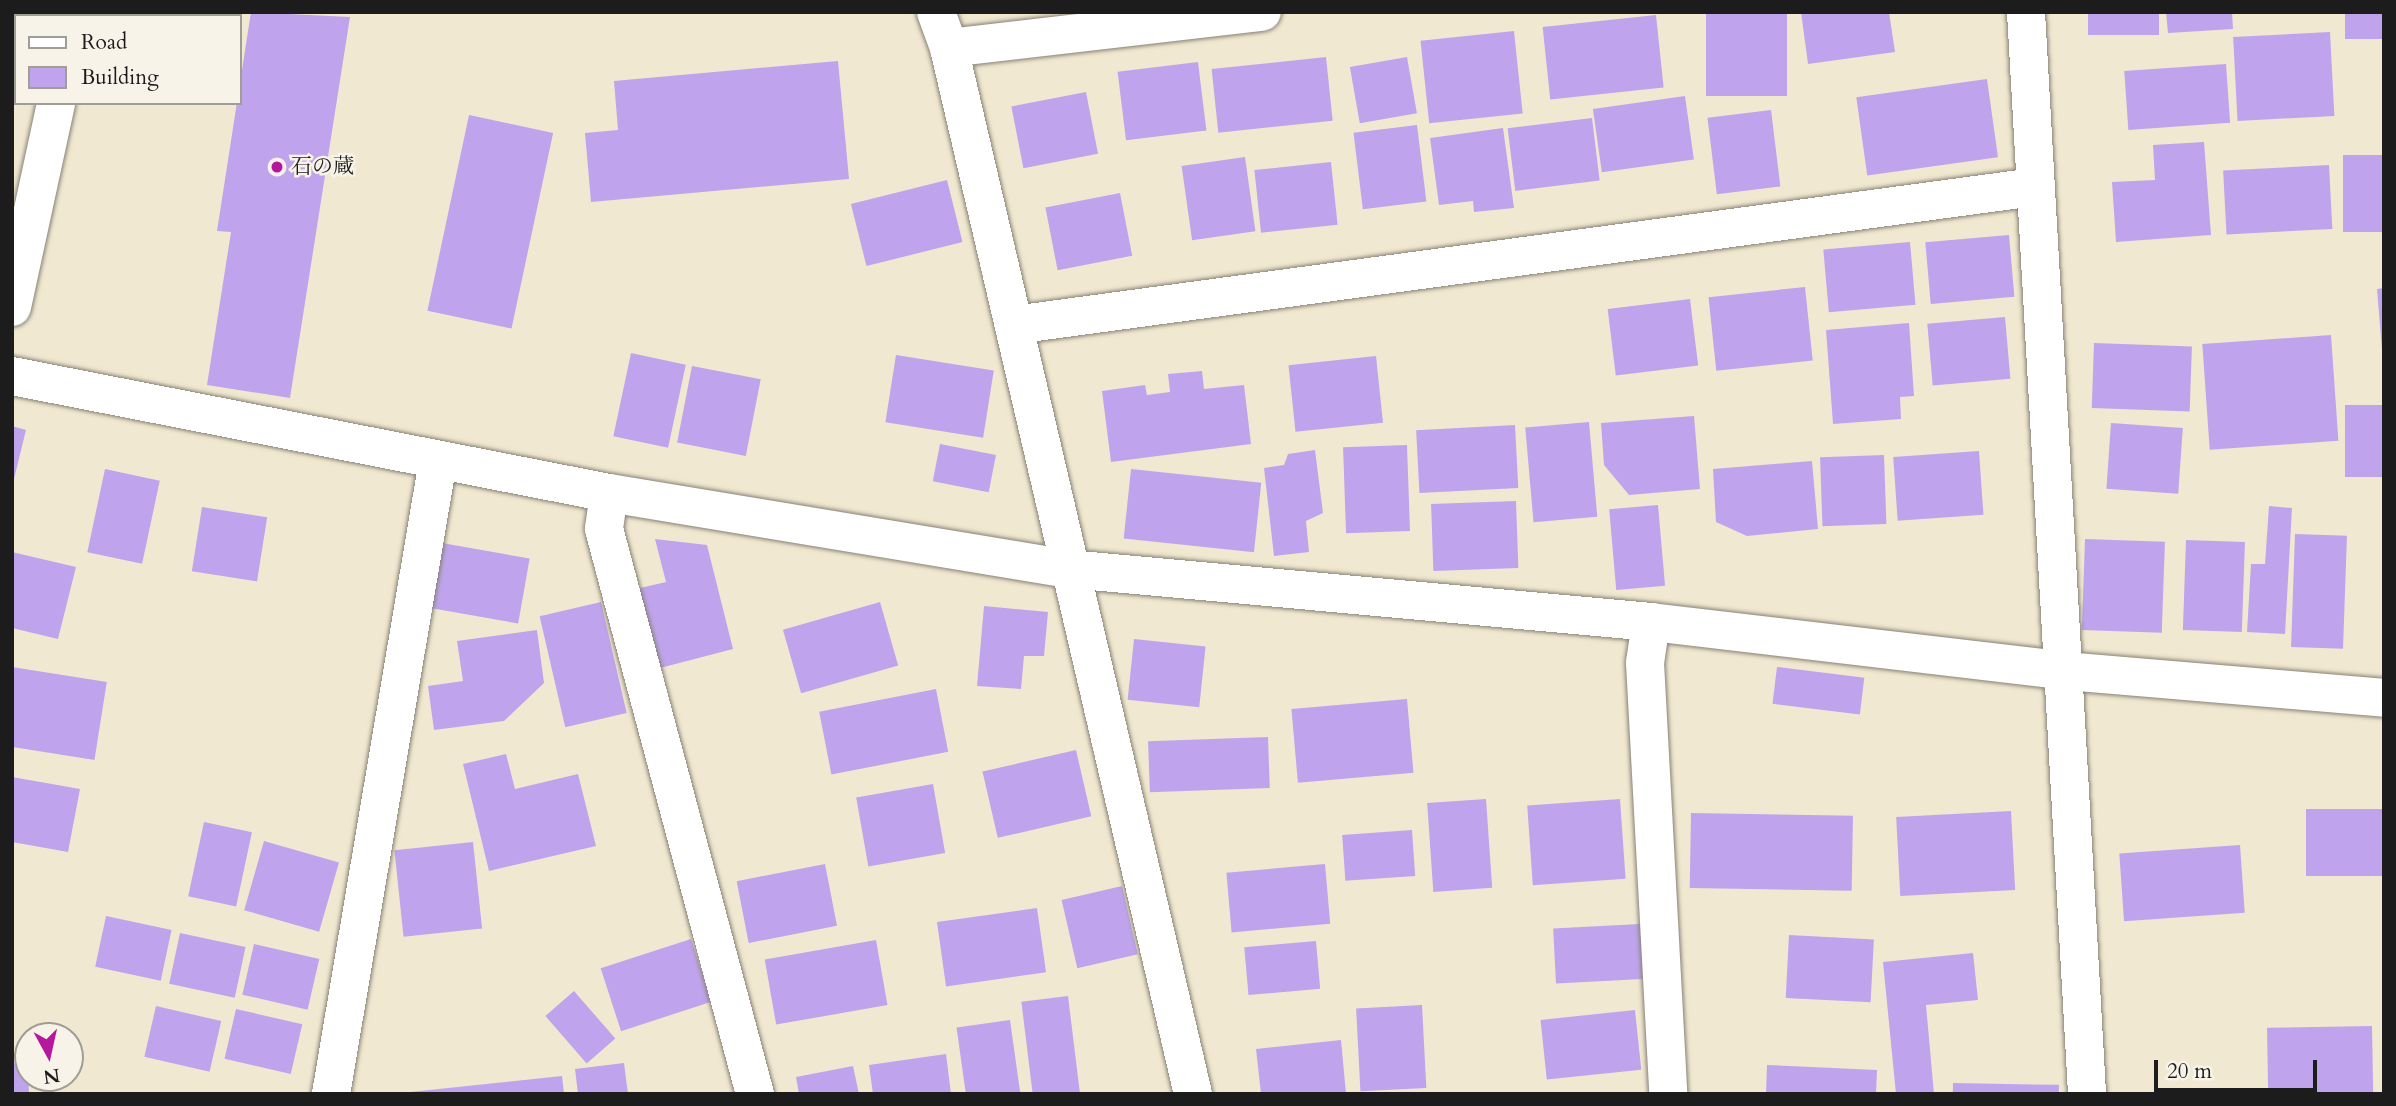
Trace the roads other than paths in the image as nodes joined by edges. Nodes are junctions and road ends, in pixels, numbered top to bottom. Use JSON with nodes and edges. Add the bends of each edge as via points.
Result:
{"nodes":[{"id":1,"x":936,"y":12,"type":"edge"},
{"id":2,"x":1262,"y":12,"type":"edge"},
{"id":3,"x":2026,"y":12,"type":"edge"},
{"id":4,"x":1084,"y":22,"type":"edge"},
{"id":5,"x":949,"y":48,"type":"junction"},
{"id":6,"x":56,"y":105,"type":"edge"},
{"id":7,"x":2035,"y":187,"type":"junction"},
{"id":8,"x":12,"y":307,"type":"edge"},
{"id":9,"x":1014,"y":325,"type":"junction"},
{"id":10,"x":12,"y":376,"type":"edge"},
{"id":11,"x":438,"y":461,"type":"junction"},
{"id":12,"x":609,"y":493,"type":"junction"},
{"id":13,"x":1069,"y":569,"type":"junction"},
{"id":14,"x":1651,"y":622,"type":"junction"},
{"id":15,"x":2066,"y":671,"type":"junction"},
{"id":16,"x":2384,"y":698,"type":"edge"},
{"id":17,"x":331,"y":1094,"type":"edge"},
{"id":18,"x":755,"y":1094,"type":"edge"},
{"id":19,"x":1193,"y":1094,"type":"edge"},
{"id":20,"x":1668,"y":1094,"type":"edge"},
{"id":21,"x":2087,"y":1094,"type":"edge"}],
"edges":[{"from":1,"to":5,"type":"street"},
{"from":2,"to":4,"type":"street"},
{"from":3,"to":7,"type":"street"},
{"from":4,"to":5,"type":"street"},
{"from":5,"to":9,"type":"street"},
{"from":6,"to":8,"type":"street"},
{"from":7,"to":9,"type":"street"},
{"from":7,"to":15,"type":"street"},
{"from":9,"to":13,"type":"street"},
{"from":10,"to":11,"type":"street"},
{"from":11,"to":12,"type":"street"},
{"from":11,"to":17,"type":"street"},
{"from":12,"to":13,"type":"street"},
{"from":12,"to":18,"type":"street","via":[[604,529]]},
{"from":13,"to":14,"type":"street"},
{"from":13,"to":19,"type":"street"},
{"from":14,"to":15,"type":"street"},
{"from":14,"to":20,"type":"street","via":[[1645,663]]},
{"from":15,"to":16,"type":"street"},
{"from":15,"to":21,"type":"street"}]}
